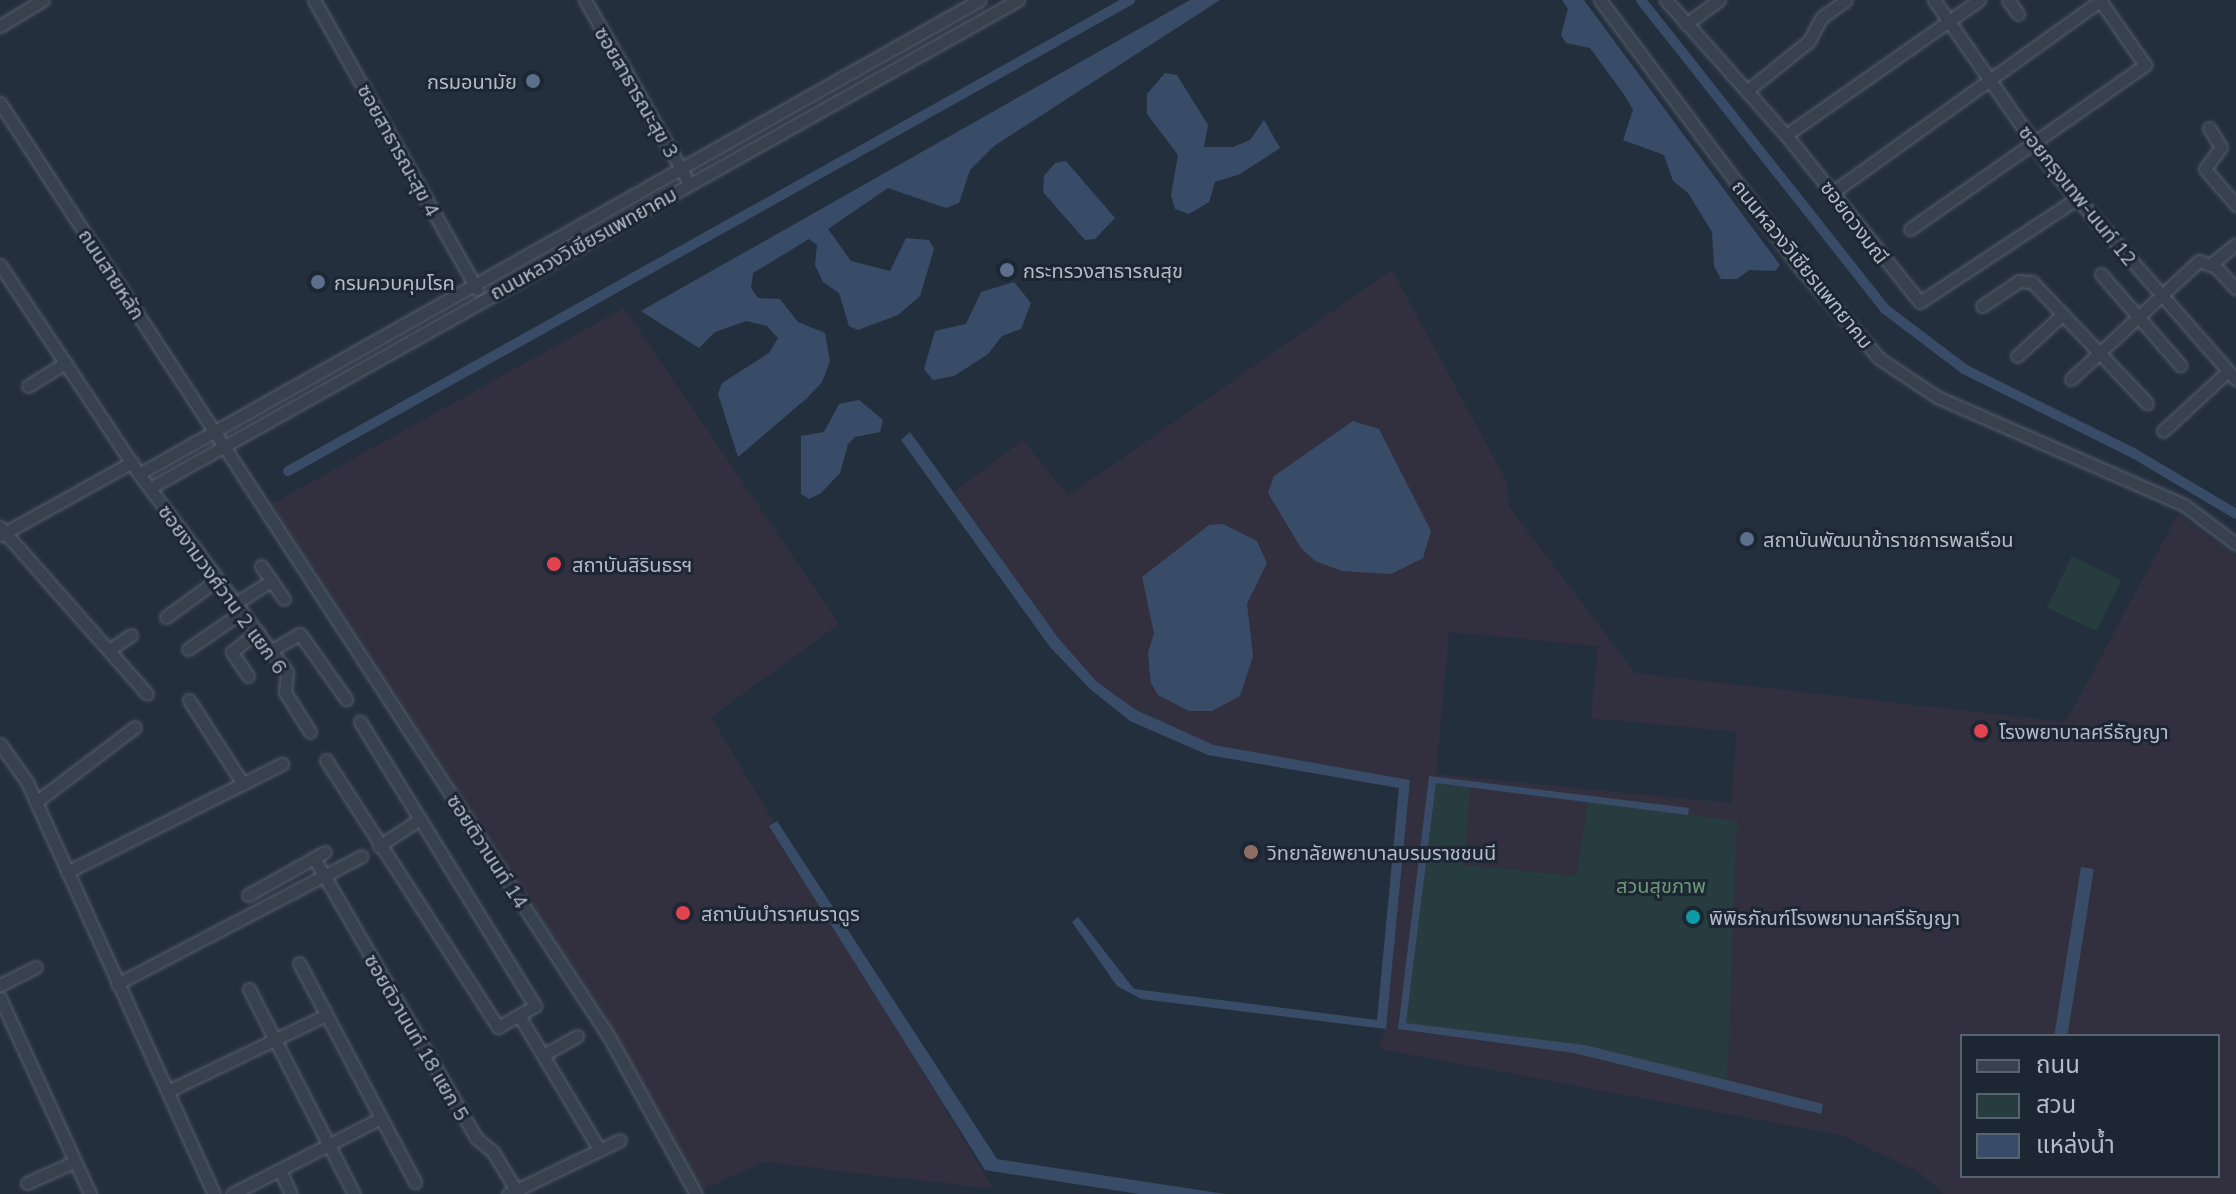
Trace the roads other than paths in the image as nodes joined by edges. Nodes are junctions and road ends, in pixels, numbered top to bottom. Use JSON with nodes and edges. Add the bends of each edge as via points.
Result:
{"nodes":[{"id":1,"x":43,"y":0,"type":"edge"},
{"id":2,"x":314,"y":0,"type":"edge"},
{"id":3,"x":585,"y":0,"type":"edge"},
{"id":4,"x":1018,"y":0,"type":"edge"},
{"id":5,"x":1600,"y":0,"type":"edge"},
{"id":6,"x":1666,"y":0,"type":"edge"},
{"id":7,"x":1719,"y":0,"type":"edge"},
{"id":8,"x":1846,"y":0,"type":"edge"},
{"id":9,"x":1934,"y":0,"type":"edge"},
{"id":10,"x":1979,"y":0,"type":"edge"},
{"id":11,"x":2008,"y":0,"type":"edge"},
{"id":12,"x":2101,"y":1,"type":"edge"},
{"id":13,"x":973,"y":2,"type":"edge"},
{"id":14,"x":2018,"y":14,"type":"dead end"},
{"id":15,"x":980,"y":22,"type":"junction"},
{"id":16,"x":1948,"y":22,"type":"junction"},
{"id":17,"x":1686,"y":24,"type":"junction"},
{"id":18,"x":0,"y":26,"type":"edge"},
{"id":19,"x":1990,"y":80,"type":"junction"},
{"id":20,"x":1748,"y":90,"type":"junction"},
{"id":21,"x":0,"y":103,"type":"edge"},
{"id":22,"x":2209,"y":128,"type":"dead end"},
{"id":23,"x":1786,"y":135,"type":"junction"},
{"id":24,"x":2033,"y":143,"type":"junction"},
{"id":25,"x":681,"y":168,"type":"junction"},
{"id":26,"x":689,"y":183,"type":"junction"},
{"id":27,"x":1833,"y":192,"type":"junction"},
{"id":28,"x":2076,"y":199,"type":"junction"},
{"id":29,"x":2236,"y":205,"type":"edge"},
{"id":30,"x":1910,"y":229,"type":"dead end"},
{"id":31,"x":2236,"y":244,"type":"edge"},
{"id":32,"x":2212,"y":263,"type":"junction"},
{"id":33,"x":0,"y":265,"type":"edge"},
{"id":34,"x":2101,"y":274,"type":"dead end"},
{"id":35,"x":475,"y":285,"type":"junction"},
{"id":36,"x":2236,"y":289,"type":"edge"},
{"id":37,"x":2162,"y":296,"type":"junction"},
{"id":38,"x":482,"y":300,"type":"junction"},
{"id":39,"x":1982,"y":306,"type":"dead end"},
{"id":40,"x":2063,"y":314,"type":"junction"},
{"id":41,"x":2139,"y":317,"type":"junction"},
{"id":42,"x":2100,"y":353,"type":"junction"},
{"id":43,"x":2017,"y":356,"type":"dead end"},
{"id":44,"x":65,"y":363,"type":"junction"},
{"id":45,"x":2180,"y":365,"type":"dead end"},
{"id":46,"x":2232,"y":375,"type":"edge"},
{"id":47,"x":2071,"y":379,"type":"dead end"},
{"id":48,"x":28,"y":386,"type":"dead end"},
{"id":49,"x":2147,"y":403,"type":"dead end"},
{"id":50,"x":216,"y":431,"type":"junction"},
{"id":51,"x":2163,"y":431,"type":"dead end"},
{"id":52,"x":224,"y":445,"type":"junction"},
{"id":53,"x":132,"y":462,"type":"junction"},
{"id":54,"x":139,"y":474,"type":"junction"},
{"id":55,"x":150,"y":488,"type":"junction"},
{"id":56,"x":2,"y":532,"type":"edge"},
{"id":57,"x":2236,"y":544,"type":"edge"},
{"id":58,"x":261,"y":566,"type":"dead end"},
{"id":59,"x":218,"y":579,"type":"junction"},
{"id":60,"x":271,"y":581,"type":"junction"},
{"id":61,"x":284,"y":599,"type":"dead end"},
{"id":62,"x":239,"y":607,"type":"junction"},
{"id":63,"x":166,"y":617,"type":"dead end"},
{"id":64,"x":258,"y":631,"type":"junction"},
{"id":65,"x":131,"y":635,"type":"dead end"},
{"id":66,"x":112,"y":648,"type":"junction"},
{"id":67,"x":188,"y":649,"type":"dead end"},
{"id":68,"x":272,"y":650,"type":"junction"},
{"id":69,"x":248,"y":676,"type":"dead end"},
{"id":70,"x":147,"y":694,"type":"dead end"},
{"id":71,"x":346,"y":699,"type":"dead end"},
{"id":72,"x":189,"y":700,"type":"dead end"},
{"id":73,"x":360,"y":722,"type":"dead end"},
{"id":74,"x":135,"y":727,"type":"dead end"},
{"id":75,"x":310,"y":732,"type":"dead end"},
{"id":76,"x":0,"y":744,"type":"edge"},
{"id":77,"x":326,"y":760,"type":"dead end"},
{"id":78,"x":282,"y":764,"type":"dead end"},
{"id":79,"x":243,"y":784,"type":"junction"},
{"id":80,"x":36,"y":802,"type":"junction"},
{"id":81,"x":420,"y":819,"type":"junction"},
{"id":82,"x":379,"y":846,"type":"junction"},
{"id":83,"x":362,"y":856,"type":"dead end"},
{"id":84,"x":67,"y":872,"type":"junction"},
{"id":85,"x":324,"y":878,"type":"junction"},
{"id":86,"x":248,"y":895,"type":"dead end"},
{"id":87,"x":299,"y":963,"type":"dead end"},
{"id":88,"x":36,"y":967,"type":"dead end"},
{"id":89,"x":117,"y":984,"type":"junction"},
{"id":90,"x":0,"y":985,"type":"edge"},
{"id":91,"x":249,"y":989,"type":"dead end"},
{"id":92,"x":1,"y":1004,"type":"edge"},
{"id":93,"x":326,"y":1015,"type":"junction"},
{"id":94,"x":520,"y":1017,"type":"junction"},
{"id":95,"x":577,"y":1036,"type":"dead end"},
{"id":96,"x":275,"y":1040,"type":"junction"},
{"id":97,"x":545,"y":1054,"type":"junction"},
{"id":98,"x":168,"y":1091,"type":"junction"},
{"id":99,"x":381,"y":1118,"type":"junction"},
{"id":100,"x":620,"y":1140,"type":"dead end"},
{"id":101,"x":330,"y":1146,"type":"junction"},
{"id":102,"x":599,"y":1149,"type":"junction"},
{"id":103,"x":74,"y":1162,"type":"junction"},
{"id":104,"x":281,"y":1172,"type":"junction"},
{"id":105,"x":415,"y":1182,"type":"dead end"},
{"id":106,"x":27,"y":1183,"type":"dead end"},
{"id":107,"x":512,"y":1192,"type":"edge"},
{"id":108,"x":90,"y":1194,"type":"edge"},
{"id":109,"x":214,"y":1194,"type":"edge"},
{"id":110,"x":232,"y":1194,"type":"edge"},
{"id":111,"x":291,"y":1194,"type":"edge"},
{"id":112,"x":354,"y":1194,"type":"edge"},
{"id":113,"x":696,"y":1194,"type":"edge"}],
"edges":[{"from":1,"to":18,"type":"street"},
{"from":2,"to":35,"type":"street","name":"ซอยสาธารณะสุข 4"},
{"from":3,"to":25,"type":"street","name":"ซอยสาธารณะสุข 3"},
{"from":4,"to":15,"type":"street","name":"ถนนหลวงวิเชียรแพทยาคม"},
{"from":5,"to":57,"type":"street","name":"ถนนหลวงวิเชียรแพทยาคม","via":[[1802,270],[1880,359],[1937,397],[2184,505]]},
{"from":6,"to":17,"type":"street","name":"ซอยดวงมณี"},
{"from":7,"to":17,"type":"street"},
{"from":8,"to":20,"type":"street","via":[[1822,17],[1809,41]]},
{"from":9,"to":16,"type":"street","name":"ซอยกรุงเทพ-นนท์ 12"},
{"from":10,"to":16,"type":"street"},
{"from":11,"to":14,"type":"street"},
{"from":12,"to":19,"type":"street"},
{"from":12,"to":24,"type":"street","via":[[2145,65]]},
{"from":13,"to":15,"type":"street"},
{"from":13,"to":25,"type":"street","name":"ถนนหลวงวิเชียรแพทยาคม"},
{"from":15,"to":26,"type":"street","name":"ถนนหลวงวิเชียรแพทยาคม"},
{"from":16,"to":19,"type":"street","name":"ซอยกรุงเทพ-นนท์ 12"},
{"from":16,"to":23,"type":"street"},
{"from":17,"to":20,"type":"street","name":"ซอยดวงมณี"},
{"from":19,"to":24,"type":"street","name":"ซอยกรุงเทพ-นนท์ 12"},
{"from":19,"to":27,"type":"street"},
{"from":20,"to":23,"type":"street","name":"ซอยดวงมณี"},
{"from":21,"to":50,"type":"street","name":"ถนนสายหลัก"},
{"from":22,"to":29,"type":"street","via":[[2221,147],[2205,169]]},
{"from":23,"to":27,"type":"street","name":"ซอยดวงมณี"},
{"from":24,"to":28,"type":"street","name":"ซอยกรุงเทพ-นนท์ 12"},
{"from":24,"to":30,"type":"street"},
{"from":25,"to":26,"type":"street","name":"ซอยสาธารณะสุข 3"},
{"from":25,"to":35,"type":"street","name":"ถนนหลวงวิเชียรแพทยาคม"},
{"from":26,"to":38,"type":"street","name":"ถนนหลวงวิเชียรแพทยาคม"},
{"from":27,"to":28,"type":"street","name":"ซอยดวงมณี","via":[[1920,302]]},
{"from":28,"to":37,"type":"street","name":"ซอยกรุงเทพ-นนท์ 12"},
{"from":31,"to":32,"type":"street"},
{"from":32,"to":36,"type":"street"},
{"from":32,"to":37,"type":"street","via":[[2199,261]]},
{"from":33,"to":44,"type":"street","name":"ซอยงามวงศ์วาน 2 แยก 6"},
{"from":34,"to":41,"type":"street"},
{"from":35,"to":38,"type":"street","name":"ซอยสาธารณะสุข 4"},
{"from":35,"to":50,"type":"street","name":"ถนนหลวงวิเชียรแพทยาคม"},
{"from":37,"to":41,"type":"street"},
{"from":37,"to":46,"type":"street","name":"ซอยกรุงเทพ-นนท์ 12"},
{"from":38,"to":52,"type":"street","name":"ถนนหลวงวิเชียรแพทยาคม"},
{"from":39,"to":40,"type":"street","via":[[2026,279]]},
{"from":40,"to":42,"type":"street"},
{"from":40,"to":43,"type":"street"},
{"from":41,"to":42,"type":"street"},
{"from":41,"to":45,"type":"street"},
{"from":42,"to":47,"type":"street"},
{"from":42,"to":49,"type":"street"},
{"from":44,"to":48,"type":"street"},
{"from":44,"to":53,"type":"street","name":"ซอยงามวงศ์วาน 2 แยก 6"},
{"from":46,"to":51,"type":"street"},
{"from":50,"to":52,"type":"street","name":"ถนนสายหลัก"},
{"from":50,"to":54,"type":"street","name":"ถนนหลวงวิเชียรแพทยาคม"},
{"from":52,"to":55,"type":"street","name":"ถนนหลวงวิเชียรแพทยาคม"},
{"from":52,"to":113,"type":"street","name":"ซอยติวานนท์ 14","via":[[609,1037]]},
{"from":53,"to":54,"type":"street","name":"ซอยงามวงศ์วาน 2 แยก 6"},
{"from":53,"to":56,"type":"street"},
{"from":54,"to":55,"type":"street","name":"ซอยงามวงศ์วาน 2 แยก 6"},
{"from":55,"to":59,"type":"street","name":"ซอยงามวงศ์วาน 2 แยก 6"},
{"from":56,"to":66,"type":"street"},
{"from":58,"to":60,"type":"street"},
{"from":59,"to":62,"type":"street","name":"ซอยงามวงศ์วาน 2 แยก 6"},
{"from":59,"to":63,"type":"street"},
{"from":60,"to":61,"type":"street"},
{"from":60,"to":62,"type":"street"},
{"from":62,"to":64,"type":"street","name":"ซอยงามวงศ์วาน 2 แยก 6"},
{"from":62,"to":67,"type":"street"},
{"from":64,"to":68,"type":"street","name":"ซอยงามวงศ์วาน 2 แยก 6"},
{"from":64,"to":69,"type":"street","via":[[232,652]]},
{"from":65,"to":66,"type":"street"},
{"from":66,"to":70,"type":"street"},
{"from":68,"to":71,"type":"street","via":[[300,634]]},
{"from":68,"to":75,"type":"street","name":"ซอยงามวงศ์วาน 2 แยก 6","via":[[289,676],[285,692]]},
{"from":72,"to":79,"type":"street"},
{"from":73,"to":81,"type":"street"},
{"from":74,"to":80,"type":"street"},
{"from":76,"to":80,"type":"street"},
{"from":77,"to":82,"type":"street"},
{"from":78,"to":79,"type":"street"},
{"from":79,"to":84,"type":"street"},
{"from":80,"to":84,"type":"street"},
{"from":81,"to":82,"type":"street"},
{"from":81,"to":94,"type":"street","via":[[535,1002]]},
{"from":82,"to":94,"type":"street","via":[[498,1027]]},
{"from":83,"to":85,"type":"street"},
{"from":84,"to":89,"type":"street"},
{"from":85,"to":86,"type":"street","name":"ซอยติวานนท์ 18 แยก 5","via":[[320,855]]},
{"from":85,"to":89,"type":"street"},
{"from":85,"to":107,"type":"street","name":"ซอยติวานนท์ 18 แยก 5","via":[[476,1138],[493,1152]]},
{"from":87,"to":93,"type":"street"},
{"from":88,"to":90,"type":"street"},
{"from":89,"to":98,"type":"street"},
{"from":91,"to":96,"type":"street"},
{"from":92,"to":103,"type":"street"},
{"from":93,"to":96,"type":"street"},
{"from":93,"to":99,"type":"street"},
{"from":94,"to":97,"type":"street"},
{"from":95,"to":97,"type":"street"},
{"from":96,"to":98,"type":"street"},
{"from":96,"to":101,"type":"street"},
{"from":97,"to":102,"type":"street"},
{"from":98,"to":109,"type":"street"},
{"from":99,"to":101,"type":"street"},
{"from":99,"to":105,"type":"street"},
{"from":100,"to":102,"type":"street"},
{"from":101,"to":104,"type":"street"},
{"from":101,"to":112,"type":"street"},
{"from":102,"to":107,"type":"street"},
{"from":103,"to":106,"type":"street"},
{"from":103,"to":108,"type":"street"},
{"from":104,"to":110,"type":"street"},
{"from":104,"to":111,"type":"street"}]}
